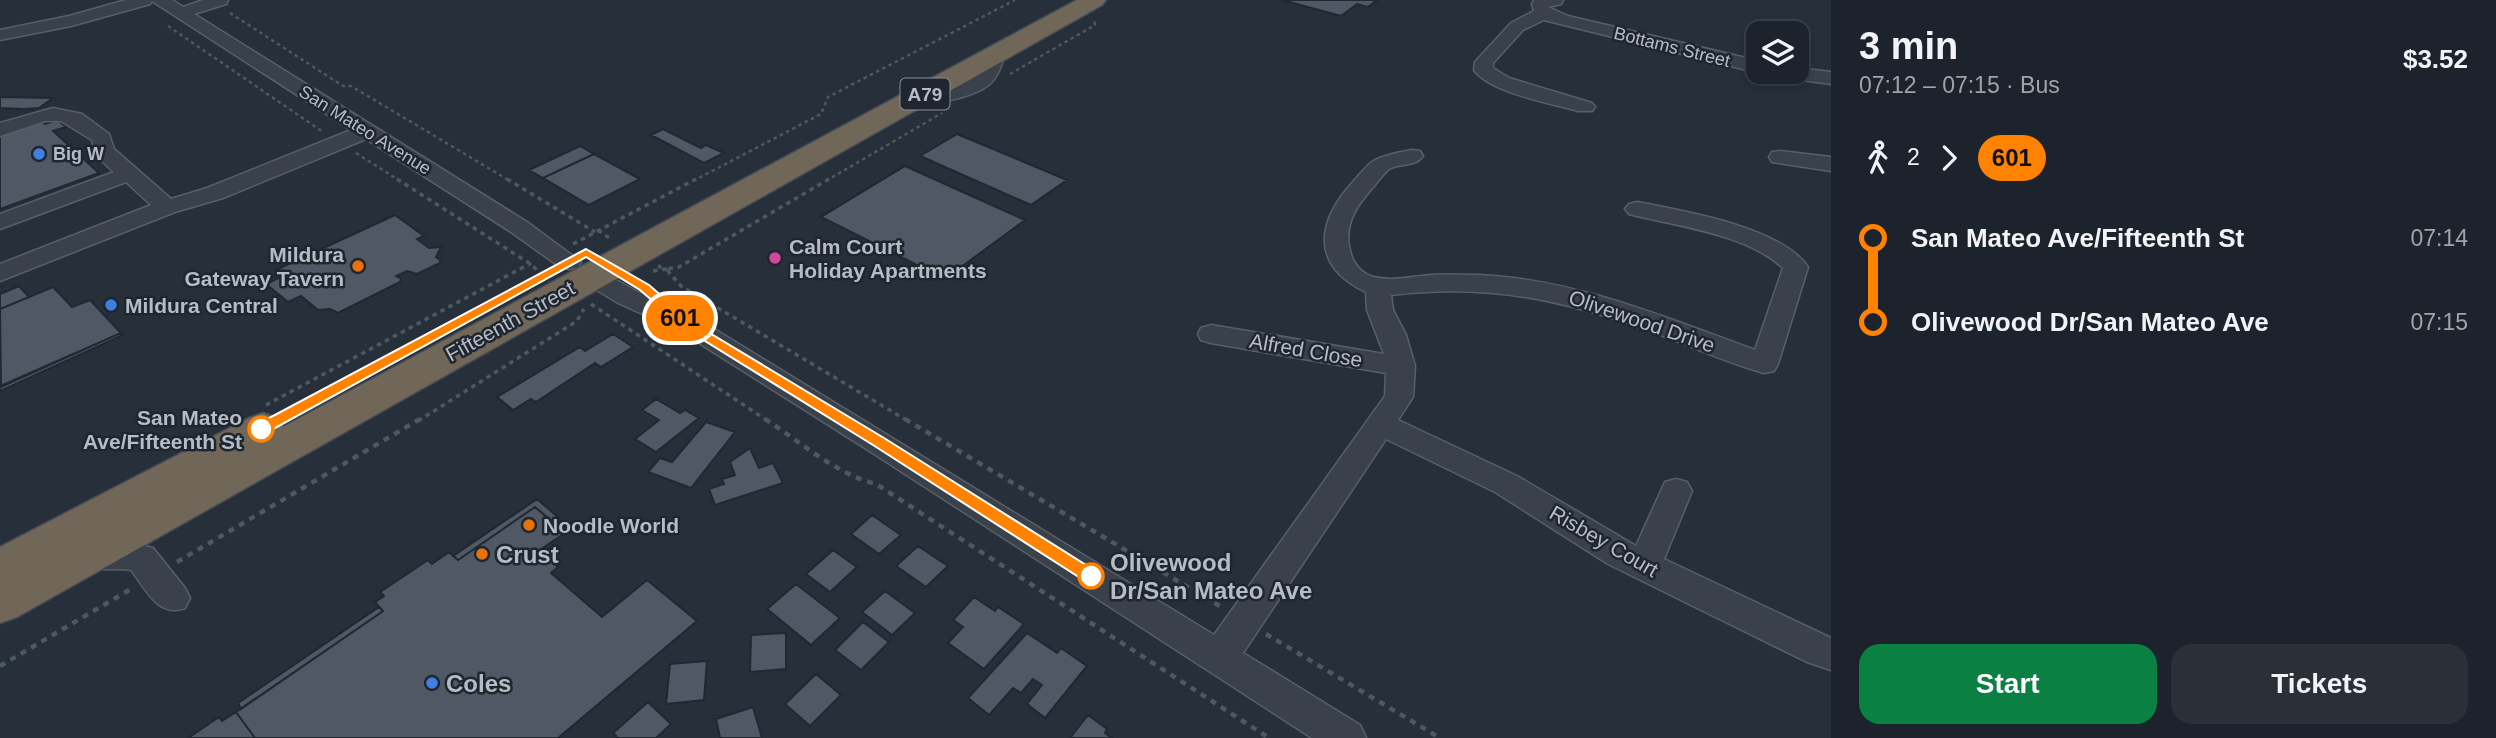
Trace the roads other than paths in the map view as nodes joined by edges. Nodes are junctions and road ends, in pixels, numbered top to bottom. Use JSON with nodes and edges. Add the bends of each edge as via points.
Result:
{"nodes":[{"id":1,"x":160,"y":0,"type":"edge"},
{"id":2,"x":1062,"y":0,"type":"edge"},
{"id":3,"x":139,"y":2,"type":"edge"},
{"id":4,"x":197,"y":5,"type":"edge"},
{"id":5,"x":1094,"y":5,"type":"edge"},
{"id":6,"x":1551,"y":7,"type":"edge"},
{"id":7,"x":0,"y":35,"type":"edge"},
{"id":8,"x":1746,"y":64,"type":"edge"},
{"id":9,"x":1809,"y":75,"type":"edge"},
{"id":10,"x":1831,"y":78,"type":"edge"},
{"id":11,"x":1585,"y":107,"type":"dead end"},
{"id":12,"x":362,"y":128,"type":"junction"},
{"id":13,"x":0,"y":130,"type":"edge"},
{"id":14,"x":804,"y":147,"type":"junction"},
{"id":15,"x":1412,"y":156,"type":"dead end"},
{"id":16,"x":1780,"y":157,"type":"dead end"},
{"id":17,"x":1831,"y":164,"type":"edge"},
{"id":18,"x":128,"y":174,"type":"junction"},
{"id":19,"x":167,"y":207,"type":"junction"},
{"id":20,"x":1637,"y":209,"type":"dead end"},
{"id":21,"x":0,"y":222,"type":"edge"},
{"id":22,"x":574,"y":263,"type":"junction"},
{"id":23,"x":0,"y":273,"type":"edge"},
{"id":24,"x":1379,"y":289,"type":"junction"},
{"id":25,"x":1211,"y":334,"type":"dead end"},
{"id":26,"x":1401,"y":366,"type":"junction"},
{"id":27,"x":1380,"y":424,"type":"junction"},
{"id":28,"x":1676,"y":491,"type":"dead end"},
{"id":29,"x":84,"y":557,"type":"junction"},
{"id":30,"x":1644,"y":566,"type":"junction"},
{"id":31,"x":0,"y":569,"type":"edge"},
{"id":32,"x":164,"y":586,"type":"road end"},
{"id":33,"x":0,"y":603,"type":"edge"},
{"id":34,"x":1831,"y":654,"type":"edge"},
{"id":35,"x":1219,"y":658,"type":"junction"},
{"id":36,"x":1346,"y":738,"type":"edge"}],
"edges":[{"from":1,"to":4,"type":"street","name":"San Mateo Avenue"},
{"from":2,"to":14,"type":"highway","name":"Fifteenth Street","number":"A79"},
{"from":3,"to":7,"type":"street"},
{"from":4,"to":12,"type":"street","name":"San Mateo Avenue"},
{"from":4,"to":22,"type":"street","name":"San Mateo Avenue"},
{"from":5,"to":14,"type":"highway","name":"Fifteenth Street","number":"A79","via":[[999,67]]},
{"from":6,"to":8,"type":"street","name":"Bottams Street","via":[[1585,25]]},
{"from":6,"to":11,"type":"street","via":[[1524,20],[1484,62],[1483,70],[1502,82]]},
{"from":9,"to":10,"type":"street"},
{"from":12,"to":19,"type":"street","via":[[215,193]]},
{"from":12,"to":22,"type":"street","name":"San Mateo Avenue"},
{"from":13,"to":18,"type":"street","via":[[50,114],[73,116],[102,138],[104,151]]},
{"from":14,"to":22,"type":"highway","name":"Fifteenth Street","number":"A79"},
{"from":15,"to":24,"type":"street","via":[[1381,165],[1345,205],[1339,219],[1337,246],[1345,268]]},
{"from":16,"to":17,"type":"street"},
{"from":18,"to":19,"type":"street"},
{"from":18,"to":21,"type":"street"},
{"from":19,"to":23,"type":"street"},
{"from":20,"to":24,"type":"street","name":"Olivewood Drive","via":[[1668,214],[1773,248],[1790,258],[1796,267],[1764,364],[1594,302],[1530,287],[1467,282]]},
{"from":22,"to":29,"type":"highway","name":"Fifteenth Street","number":"A79"},
{"from":22,"to":31,"type":"highway","name":"Fifteenth Street","number":"A79"},
{"from":22,"to":35,"type":"street","name":"San Mateo Avenue","via":[[879,442]]},
{"from":24,"to":26,"type":"street","via":[[1379,311],[1394,338]]},
{"from":25,"to":26,"type":"street","name":"Alfred Close"},
{"from":26,"to":27,"type":"street","via":[[1399,397]]},
{"from":27,"to":30,"type":"street","name":"Risbey Court","via":[[1506,484]]},
{"from":27,"to":35,"type":"street"},
{"from":28,"to":30,"type":"street"},
{"from":29,"to":32,"type":"street","via":[[141,558]]},
{"from":29,"to":33,"type":"highway","name":"Fifteenth Street","number":"A79"},
{"from":30,"to":34,"type":"street","name":"Risbey Court"},
{"from":35,"to":36,"type":"street","name":"San Mateo Avenue"}]}
